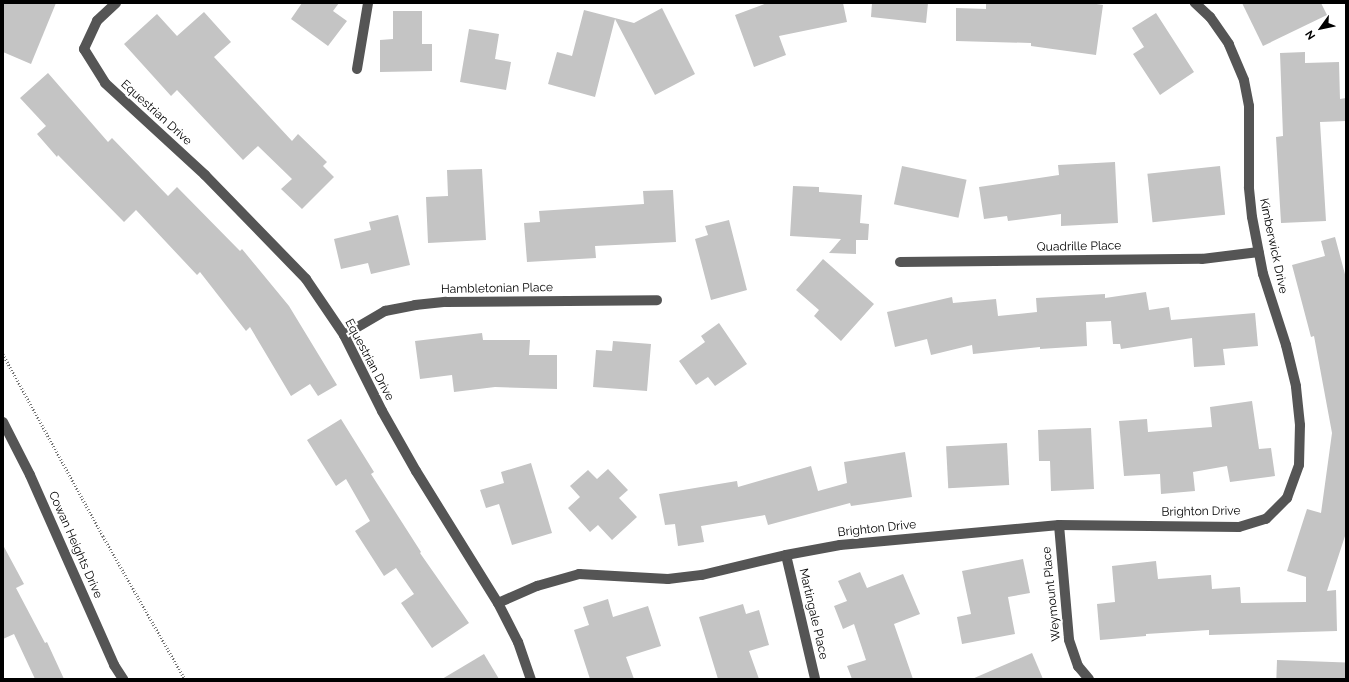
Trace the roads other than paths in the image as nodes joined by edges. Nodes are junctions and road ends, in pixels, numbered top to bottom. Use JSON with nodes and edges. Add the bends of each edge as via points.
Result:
{"nodes":[{"id":1,"x":116,"y":3,"type":"edge"},
{"id":2,"x":368,"y":3,"type":"edge"},
{"id":3,"x":1195,"y":3,"type":"edge"},
{"id":4,"x":357,"y":69,"type":"dead end"},
{"id":5,"x":1259,"y":252,"type":"junction"},
{"id":6,"x":900,"y":262,"type":"dead end"},
{"id":7,"x":657,"y":300,"type":"dead end"},
{"id":8,"x":344,"y":335,"type":"junction"},
{"id":9,"x":3,"y":422,"type":"edge"},
{"id":10,"x":1266,"y":519,"type":"joint"},
{"id":11,"x":1059,"y":525,"type":"junction"},
{"id":12,"x":786,"y":555,"type":"junction"},
{"id":13,"x":498,"y":603,"type":"junction"},
{"id":14,"x":123,"y":679,"type":"edge"},
{"id":15,"x":531,"y":679,"type":"edge"},
{"id":16,"x":815,"y":679,"type":"edge"},
{"id":17,"x":1089,"y":679,"type":"edge"}],
"edges":[{"from":1,"to":8,"type":"street","name":"Equestrian Drive","via":[[97,21],[84,49],[105,83],[205,175],[306,279]]},
{"from":2,"to":4,"type":"street"},
{"from":3,"to":5,"type":"street","name":"Kimberwick Drive","via":[[1210,17],[1229,44],[1244,80],[1249,106],[1249,187]]},
{"from":5,"to":6,"type":"street","name":"Quadrille Place","via":[[1202,259]]},
{"from":5,"to":10,"type":"street","name":"Kimberwick Drive","via":[[1296,386],[1300,425],[1299,465],[1287,498]]},
{"from":7,"to":8,"type":"street","name":"Hambletonian Place","via":[[446,302],[415,305],[385,312]]},
{"from":8,"to":13,"type":"street","name":"Equestrian Drive","via":[[382,412]]},
{"from":9,"to":14,"type":"street","name":"Cowan Heights Drive","via":[[30,475],[114,665]]},
{"from":10,"to":11,"type":"street","name":"Brighton Drive","via":[[1239,527]]},
{"from":11,"to":12,"type":"street","name":"Brighton Drive","via":[[840,545]]},
{"from":11,"to":17,"type":"street","name":"Weymount Place","via":[[1069,640],[1078,666]]},
{"from":12,"to":13,"type":"street","name":"Brighton Drive","via":[[702,575],[668,579],[578,574],[537,586]]},
{"from":12,"to":16,"type":"street","name":"Martingale Place"},
{"from":13,"to":15,"type":"street","name":"Equestrian Drive","via":[[518,642]]}]}
